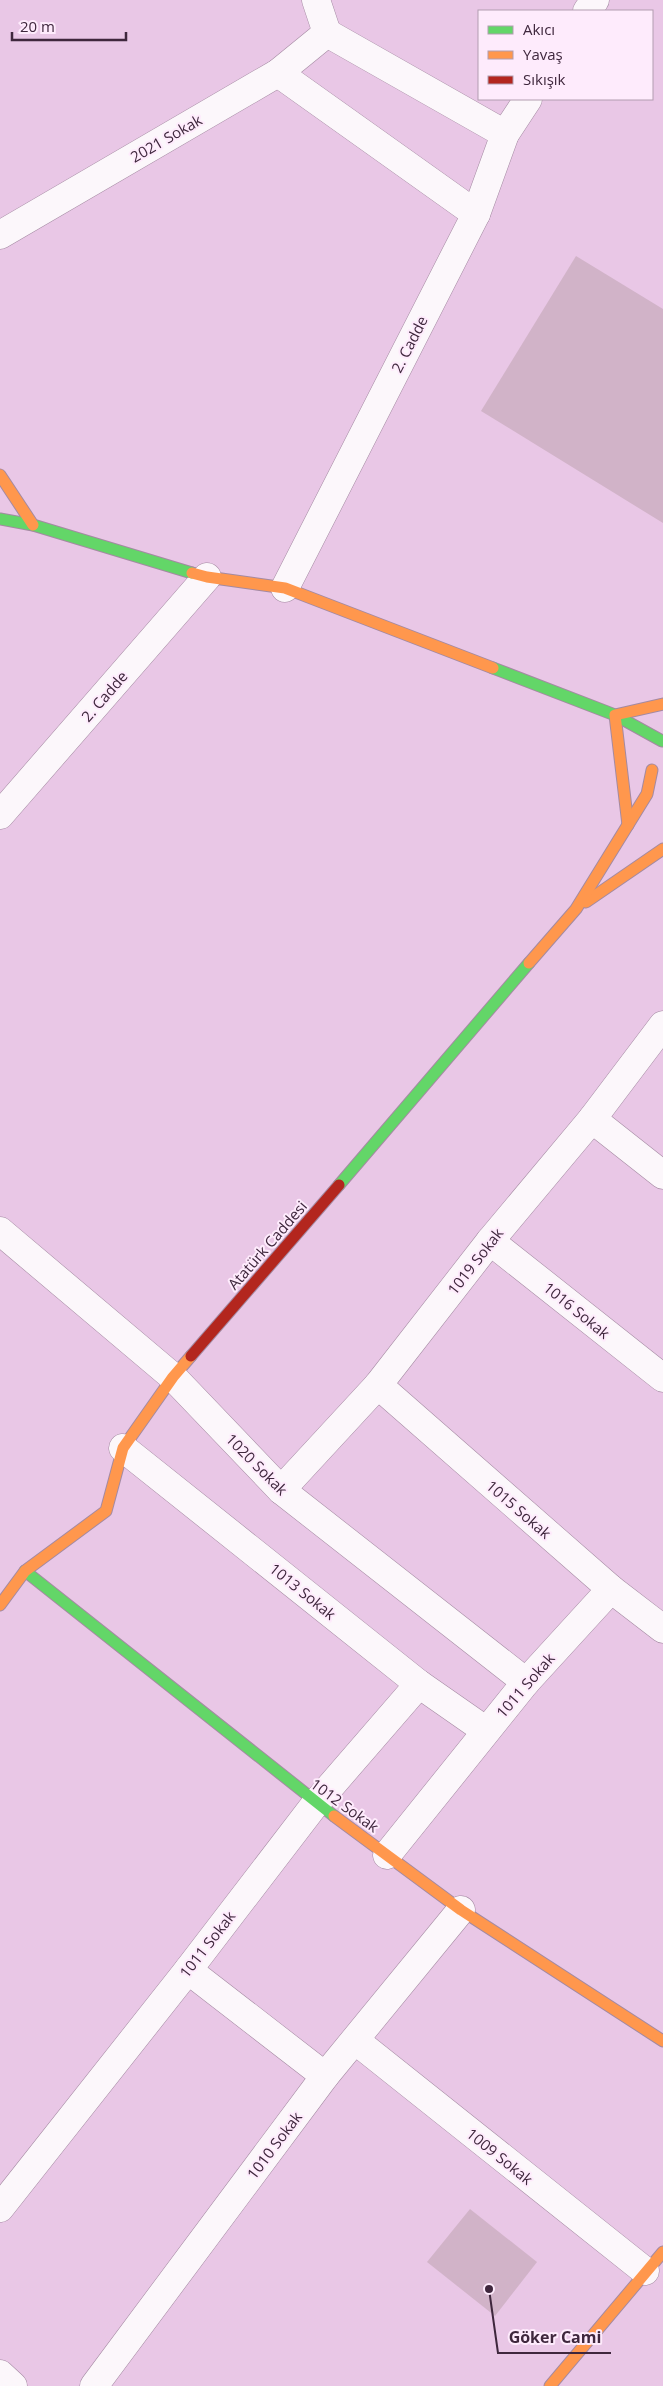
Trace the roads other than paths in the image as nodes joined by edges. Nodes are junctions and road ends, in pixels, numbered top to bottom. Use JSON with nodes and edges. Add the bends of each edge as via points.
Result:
{"nodes":[{"id":1,"x":316,"y":0,"type":"edge"},
{"id":2,"x":327,"y":33,"type":"junction"},
{"id":3,"x":278,"y":73,"type":"junction"},
{"id":4,"x":527,"y":100,"type":"edge"},
{"id":5,"x":505,"y":134,"type":"junction"},
{"id":6,"x":476,"y":214,"type":"junction"},
{"id":7,"x":0,"y":235,"type":"edge"},
{"id":8,"x":0,"y":475,"type":"edge"},
{"id":9,"x":0,"y":519,"type":"edge"},
{"id":10,"x":33,"y":525,"type":"junction"},
{"id":11,"x":207,"y":577,"type":"junction"},
{"id":12,"x":285,"y":588,"type":"junction"},
{"id":13,"x":663,"y":704,"type":"edge"},
{"id":14,"x":615,"y":715,"type":"junction"},
{"id":15,"x":662,"y":740,"type":"edge"},
{"id":16,"x":653,"y":761,"type":"junction"},
{"id":17,"x":658,"y":792,"type":"dead end"},
{"id":18,"x":0,"y":815,"type":"edge"},
{"id":19,"x":628,"y":825,"type":"junction"},
{"id":20,"x":663,"y":849,"type":"edge"},
{"id":21,"x":576,"y":909,"type":"junction"},
{"id":22,"x":663,"y":1025,"type":"edge"},
{"id":23,"x":592,"y":1118,"type":"junction"},
{"id":24,"x":663,"y":1175,"type":"edge"},
{"id":25,"x":0,"y":1231,"type":"edge"},
{"id":26,"x":490,"y":1241,"type":"junction"},
{"id":27,"x":173,"y":1377,"type":"junction"},
{"id":28,"x":663,"y":1378,"type":"edge"},
{"id":29,"x":378,"y":1385,"type":"junction"},
{"id":30,"x":123,"y":1448,"type":"junction"},
{"id":31,"x":281,"y":1490,"type":"junction"},
{"id":32,"x":26,"y":1571,"type":"junction"},
{"id":33,"x":611,"y":1590,"type":"junction"},
{"id":34,"x":0,"y":1605,"type":"edge"},
{"id":35,"x":663,"y":1629,"type":"edge"},
{"id":36,"x":526,"y":1682,"type":"junction"},
{"id":37,"x":419,"y":1684,"type":"junction"},
{"id":38,"x":485,"y":1730,"type":"junction"},
{"id":39,"x":316,"y":1803,"type":"junction"},
{"id":40,"x":387,"y":1855,"type":"junction"},
{"id":41,"x":461,"y":1910,"type":"junction"},
{"id":42,"x":188,"y":1970,"type":"junction"},
{"id":43,"x":356,"y":2041,"type":"junction"},
{"id":44,"x":663,"y":2042,"type":"edge"},
{"id":45,"x":325,"y":2076,"type":"junction"},
{"id":46,"x":0,"y":2208,"type":"edge"},
{"id":47,"x":654,"y":2261,"type":"edge"},
{"id":48,"x":0,"y":2374,"type":"edge"},
{"id":49,"x":13,"y":2386,"type":"edge"},
{"id":50,"x":94,"y":2386,"type":"edge"},
{"id":51,"x":550,"y":2386,"type":"edge"}],
"edges":[{"from":1,"to":2,"type":"street"},
{"from":2,"to":3,"type":"street","name":"2021 Sokak"},
{"from":2,"to":5,"type":"street"},
{"from":3,"to":6,"type":"street"},
{"from":3,"to":7,"type":"street","name":"2021 Sokak"},
{"from":4,"to":5,"type":"street","name":"2. Cadde"},
{"from":5,"to":6,"type":"street","name":"2. Cadde"},
{"from":6,"to":12,"type":"street","name":"2. Cadde"},
{"from":8,"to":10,"type":"street"},
{"from":9,"to":10,"type":"street"},
{"from":10,"to":11,"type":"street"},
{"from":11,"to":12,"type":"street"},
{"from":11,"to":18,"type":"street","name":"2. Cadde"},
{"from":12,"to":14,"type":"street"},
{"from":13,"to":14,"type":"street"},
{"from":14,"to":15,"type":"street"},
{"from":14,"to":19,"type":"street"},
{"from":15,"to":16,"type":"street"},
{"from":16,"to":17,"type":"street"},
{"from":16,"to":19,"type":"street","via":[[647,794]]},
{"from":19,"to":21,"type":"street"},
{"from":20,"to":21,"type":"street"},
{"from":21,"to":27,"type":"street","name":"Atatürk Caddesi"},
{"from":22,"to":23,"type":"street","name":"1019 Sokak"},
{"from":23,"to":24,"type":"street"},
{"from":23,"to":26,"type":"street","name":"1019 Sokak"},
{"from":25,"to":27,"type":"street","name":"1020 Sokak"},
{"from":26,"to":28,"type":"street","name":"1016 Sokak"},
{"from":26,"to":29,"type":"street","name":"1019 Sokak"},
{"from":27,"to":30,"type":"street","name":"Atatürk Caddesi"},
{"from":27,"to":31,"type":"street","name":"1020 Sokak"},
{"from":29,"to":31,"type":"street","name":"1019 Sokak"},
{"from":29,"to":33,"type":"street","name":"1015 Sokak"},
{"from":30,"to":32,"type":"street","name":"Atatürk Caddesi","via":[[106,1511]]},
{"from":30,"to":37,"type":"street","name":"1013 Sokak"},
{"from":31,"to":36,"type":"street","name":"1020 Sokak"},
{"from":32,"to":34,"type":"street","name":"Atatürk Caddesi"},
{"from":32,"to":39,"type":"street","name":"1012 Sokak"},
{"from":33,"to":35,"type":"street","name":"1015 Sokak"},
{"from":33,"to":36,"type":"street","name":"1011 Sokak"},
{"from":36,"to":38,"type":"street","name":"1011 Sokak"},
{"from":37,"to":38,"type":"street","name":"1013 Sokak"},
{"from":37,"to":39,"type":"street","name":"1011 Sokak"},
{"from":38,"to":40,"type":"street","name":"1011 Sokak"},
{"from":39,"to":40,"type":"street","name":"1012 Sokak"},
{"from":39,"to":42,"type":"street","name":"1011 Sokak"},
{"from":40,"to":41,"type":"street","name":"1012 Sokak"},
{"from":41,"to":43,"type":"street","name":"1010 Sokak"},
{"from":41,"to":44,"type":"street","name":"1012 Sokak"},
{"from":42,"to":45,"type":"street"},
{"from":42,"to":46,"type":"street","name":"1011 Sokak"},
{"from":43,"to":45,"type":"street","name":"1010 Sokak"},
{"from":43,"to":47,"type":"street","name":"1009 Sokak"},
{"from":45,"to":50,"type":"street","name":"1010 Sokak"},
{"from":47,"to":51,"type":"street"},
{"from":48,"to":49,"type":"street"}]}
